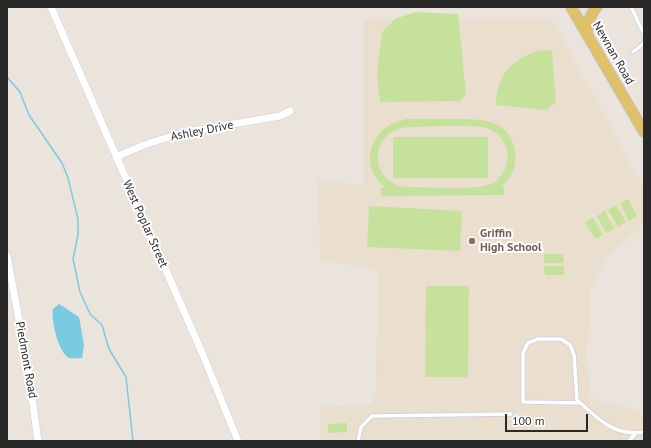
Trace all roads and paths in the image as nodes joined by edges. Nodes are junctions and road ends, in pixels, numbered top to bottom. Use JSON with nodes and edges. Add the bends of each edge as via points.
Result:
{"nodes":[{"id":1,"x":51,"y":7,"type":"edge"},
{"id":2,"x":571,"y":7,"type":"edge"},
{"id":3,"x":597,"y":7,"type":"edge"},
{"id":4,"x":631,"y":7,"type":"edge"},
{"id":5,"x":644,"y":34,"type":"edge"},
{"id":6,"x":587,"y":35,"type":"junction"},
{"id":7,"x":644,"y":43,"type":"edge"},
{"id":8,"x":633,"y":52,"type":"dead end"},
{"id":9,"x":290,"y":111,"type":"dead end"},
{"id":10,"x":644,"y":132,"type":"edge"},
{"id":11,"x":116,"y":157,"type":"junction"},
{"id":12,"x":7,"y":256,"type":"edge"},
{"id":13,"x":581,"y":403,"type":"junction"},
{"id":14,"x":511,"y":414,"type":"dead end"},
{"id":15,"x":644,"y":432,"type":"edge"},
{"id":16,"x":636,"y":433,"type":"junction"},
{"id":17,"x":38,"y":441,"type":"edge"},
{"id":18,"x":238,"y":441,"type":"edge"},
{"id":19,"x":358,"y":441,"type":"edge"},
{"id":20,"x":629,"y":441,"type":"edge"}],
"edges":[{"from":1,"to":11,"type":"street","name":"West Poplar Street"},
{"from":2,"to":6,"type":"main road","name":"Newnan Road"},
{"from":3,"to":6,"type":"main road","via":[[592,11]]},
{"from":4,"to":5,"type":"lane"},
{"from":6,"to":10,"type":"main road","name":"Newnan Road"},
{"from":7,"to":8,"type":"lane"},
{"from":9,"to":11,"type":"street","name":"Ashley Drive","via":[[280,116],[181,133]]},
{"from":11,"to":18,"type":"street","name":"West Poplar Street"},
{"from":12,"to":17,"type":"street","name":"Piedmont Road","via":[[28,365]]},
{"from":13,"to":13,"type":"lane","via":[[577,400],[574,355],[570,345],[561,339],[538,339],[528,343],[523,353],[523,402]]},
{"from":13,"to":16,"type":"lane","via":[[605,424],[620,432]]},
{"from":14,"to":19,"type":"lane","via":[[372,416],[361,427]]},
{"from":15,"to":16,"type":"lane"},
{"from":16,"to":20,"type":"lane"}]}
